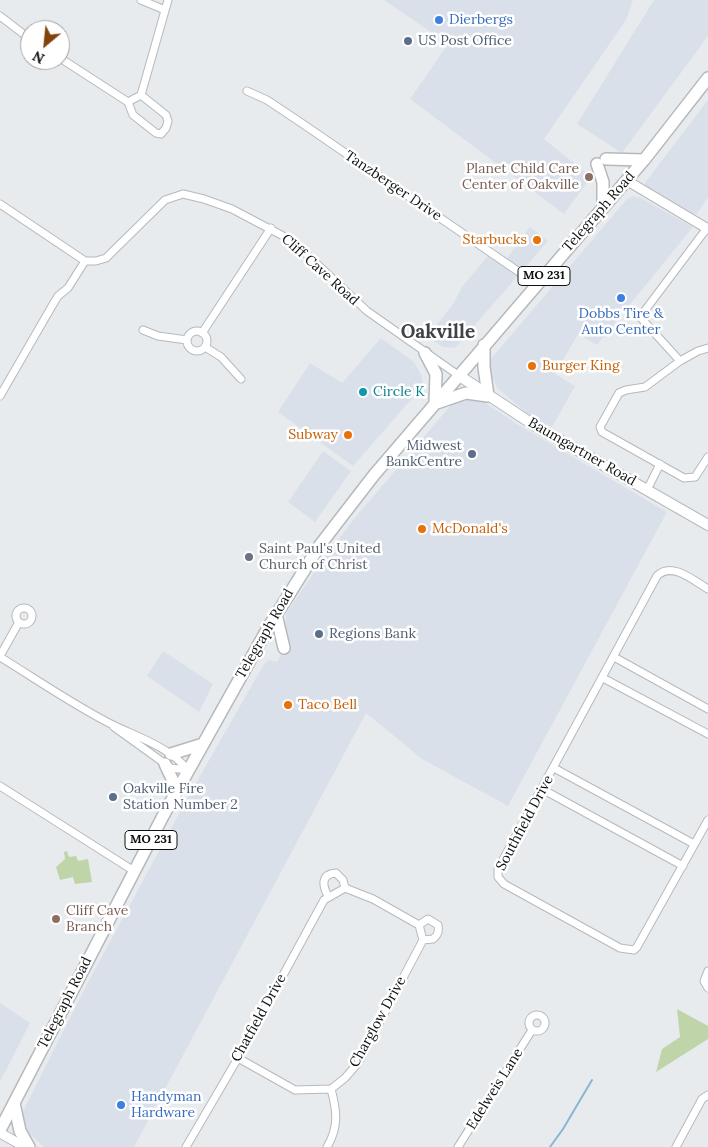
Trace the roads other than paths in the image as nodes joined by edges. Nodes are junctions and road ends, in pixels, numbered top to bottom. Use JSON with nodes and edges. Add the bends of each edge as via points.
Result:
{"nodes":[{"id":1,"x":141,"y":0,"type":"edge"},
{"id":2,"x":168,"y":0,"type":"edge"},
{"id":3,"x":165,"y":10,"type":"junction"},
{"id":4,"x":0,"y":16,"type":"edge"},
{"id":5,"x":20,"y":31,"type":"edge"},
{"id":6,"x":70,"y":64,"type":"edge"},
{"id":7,"x":708,"y":78,"type":"edge"},
{"id":8,"x":247,"y":91,"type":"dead end"},
{"id":9,"x":142,"y":95,"type":"junction"},
{"id":10,"x":128,"y":102,"type":"junction"},
{"id":11,"x":644,"y":160,"type":"junction"},
{"id":12,"x":626,"y":180,"type":"junction"},
{"id":13,"x":0,"y":204,"type":"edge"},
{"id":14,"x":603,"y":207,"type":"junction"},
{"id":15,"x":271,"y":228,"type":"junction"},
{"id":16,"x":708,"y":229,"type":"edge"},
{"id":17,"x":85,"y":261,"type":"junction"},
{"id":18,"x":536,"y":286,"type":"junction"},
{"id":19,"x":143,"y":330,"type":"dead end"},
{"id":20,"x":202,"y":333,"type":"junction"},
{"id":21,"x":187,"y":340,"type":"junction"},
{"id":22,"x":484,"y":345,"type":"junction"},
{"id":23,"x":205,"y":347,"type":"junction"},
{"id":24,"x":708,"y":348,"type":"edge"},
{"id":25,"x":425,"y":353,"type":"junction"},
{"id":26,"x":680,"y":361,"type":"junction"},
{"id":27,"x":458,"y":376,"type":"junction"},
{"id":28,"x":241,"y":379,"type":"dead end"},
{"id":29,"x":0,"y":396,"type":"edge"},
{"id":30,"x":488,"y":396,"type":"junction"},
{"id":31,"x":435,"y":403,"type":"junction"},
{"id":32,"x":708,"y":456,"type":"edge"},
{"id":33,"x":660,"y":464,"type":"junction"},
{"id":34,"x":647,"y":490,"type":"junction"},
{"id":35,"x":708,"y":525,"type":"edge"},
{"id":36,"x":708,"y":589,"type":"edge"},
{"id":37,"x":276,"y":614,"type":"junction"},
{"id":38,"x":19,"y":622,"type":"dead end"},
{"id":39,"x":284,"y":648,"type":"dead end"},
{"id":40,"x":0,"y":656,"type":"edge"},
{"id":41,"x":614,"y":657,"type":"junction"},
{"id":42,"x":603,"y":678,"type":"junction"},
{"id":43,"x":708,"y":708,"type":"edge"},
{"id":44,"x":110,"y":724,"type":"junction"},
{"id":45,"x":708,"y":734,"type":"edge"},
{"id":46,"x":203,"y":744,"type":"junction"},
{"id":47,"x":171,"y":754,"type":"junction"},
{"id":48,"x":165,"y":764,"type":"junction"},
{"id":49,"x":554,"y":768,"type":"junction"},
{"id":50,"x":188,"y":770,"type":"junction"},
{"id":51,"x":0,"y":786,"type":"edge"},
{"id":52,"x":542,"y":789,"type":"junction"},
{"id":53,"x":172,"y":799,"type":"junction"},
{"id":54,"x":708,"y":820,"type":"edge"},
{"id":55,"x":694,"y":844,"type":"junction"},
{"id":56,"x":682,"y":866,"type":"junction"},
{"id":57,"x":134,"y":871,"type":"junction"},
{"id":58,"x":345,"y":888,"type":"junction"},
{"id":59,"x":328,"y":896,"type":"junction"},
{"id":60,"x":419,"y":925,"type":"junction"},
{"id":61,"x":423,"y":940,"type":"junction"},
{"id":62,"x":708,"y":971,"type":"edge"},
{"id":63,"x":708,"y":988,"type":"edge"},
{"id":64,"x":532,"y":1030,"type":"dead end"},
{"id":65,"x":238,"y":1058,"type":"junction"},
{"id":66,"x":331,"y":1089,"type":"junction"},
{"id":67,"x":708,"y":1095,"type":"edge"},
{"id":68,"x":14,"y":1103,"type":"junction"},
{"id":69,"x":0,"y":1108,"type":"edge"},
{"id":70,"x":0,"y":1131,"type":"edge"},
{"id":71,"x":27,"y":1147,"type":"edge"},
{"id":72,"x":186,"y":1147,"type":"edge"},
{"id":73,"x":327,"y":1147,"type":"edge"},
{"id":74,"x":458,"y":1147,"type":"edge"},
{"id":75,"x":676,"y":1147,"type":"edge"}],
"edges":[{"from":1,"to":3,"type":"street"},
{"from":2,"to":3,"type":"street"},
{"from":3,"to":9,"type":"street"},
{"from":4,"to":5,"type":"street"},
{"from":6,"to":10,"type":"street"},
{"from":7,"to":11,"type":"main road","name":"Telegraph Road","number":"MO 231"},
{"from":8,"to":18,"type":"street","name":"Tanzberger Drive","via":[[300,122]]},
{"from":9,"to":10,"type":"street"},
{"from":9,"to":10,"type":"street","via":[[166,115],[168,121],[161,134],[133,115]]},
{"from":11,"to":12,"type":"main road","name":"Telegraph Road","number":"MO 231"},
{"from":11,"to":14,"type":"main road","via":[[601,162]]},
{"from":12,"to":14,"type":"main road","name":"Telegraph Road","number":"MO 231"},
{"from":12,"to":16,"type":"street"},
{"from":13,"to":17,"type":"street"},
{"from":14,"to":18,"type":"main road","name":"Telegraph Road","number":"MO 231"},
{"from":15,"to":17,"type":"street","name":"Cliff Cave Road","via":[[204,199],[183,194],[165,200],[106,258]]},
{"from":15,"to":20,"type":"street"},
{"from":15,"to":25,"type":"street","name":"Cliff Cave Road","via":[[300,249],[367,311]]},
{"from":16,"to":26,"type":"street","via":[[640,317]]},
{"from":17,"to":29,"type":"street","via":[[68,288],[58,296]]},
{"from":18,"to":22,"type":"main road","name":"Telegraph Road","number":"MO 231"},
{"from":19,"to":21,"type":"street","via":[[158,336]]},
{"from":20,"to":21,"type":"street","via":[[194,332]]},
{"from":20,"to":23,"type":"street","via":[[206,339]]},
{"from":21,"to":23,"type":"street","via":[[191,350],[199,351]]},
{"from":22,"to":27,"type":"main road","name":"Telegraph Road","number":"MO 231"},
{"from":22,"to":30,"type":"main road"},
{"from":23,"to":28,"type":"street","via":[[221,357]]},
{"from":24,"to":26,"type":"street"},
{"from":25,"to":27,"type":"street","name":"Cliff Cave Road"},
{"from":25,"to":31,"type":"main road","via":[[436,374]]},
{"from":26,"to":33,"type":"street","via":[[645,387],[619,393],[600,427],[602,432]]},
{"from":27,"to":30,"type":"main road","name":"Baumgartner Road"},
{"from":27,"to":31,"type":"main road","name":"Telegraph Road","number":"MO 231"},
{"from":30,"to":31,"type":"main road","via":[[466,393]]},
{"from":30,"to":34,"type":"main road","name":"Baumgartner Road","via":[[537,428]]},
{"from":31,"to":37,"type":"main road","name":"Telegraph Road","number":"MO 231","via":[[338,521]]},
{"from":32,"to":33,"type":"street","via":[[692,479]]},
{"from":33,"to":34,"type":"street"},
{"from":34,"to":35,"type":"main road","name":"Baumgartner Road"},
{"from":36,"to":41,"type":"street","name":"Southfield Drive","via":[[675,570],[660,573]]},
{"from":37,"to":39,"type":"main road"},
{"from":37,"to":46,"type":"main road","name":"Telegraph Road","number":"MO 231"},
{"from":38,"to":40,"type":"street"},
{"from":40,"to":44,"type":"street"},
{"from":41,"to":42,"type":"street","name":"Southfield Drive"},
{"from":41,"to":43,"type":"street"},
{"from":42,"to":45,"type":"street"},
{"from":42,"to":49,"type":"street","name":"Southfield Drive"},
{"from":44,"to":47,"type":"street"},
{"from":44,"to":48,"type":"street"},
{"from":46,"to":47,"type":"main road"},
{"from":46,"to":50,"type":"main road","name":"Telegraph Road","number":"MO 231"},
{"from":47,"to":50,"type":"street"},
{"from":48,"to":50,"type":"street"},
{"from":48,"to":53,"type":"main road","via":[[174,783]]},
{"from":49,"to":52,"type":"street","name":"Southfield Drive"},
{"from":49,"to":55,"type":"street"},
{"from":50,"to":53,"type":"main road","name":"Telegraph Road","number":"MO 231"},
{"from":51,"to":57,"type":"street"},
{"from":52,"to":56,"type":"street"},
{"from":52,"to":56,"type":"street","name":"Southfield Drive","via":[[498,869],[498,877],[504,884],[620,948],[630,950],[637,947]]},
{"from":53,"to":57,"type":"main road","name":"Telegraph Road","number":"MO 231"},
{"from":54,"to":55,"type":"street","name":"Southfield Drive"},
{"from":55,"to":56,"type":"street","name":"Southfield Drive"},
{"from":57,"to":68,"type":"main road","name":"Telegraph Road","number":"MO 231"},
{"from":58,"to":59,"type":"street"},
{"from":58,"to":59,"type":"street","name":"Charglow Drive","via":[[336,873],[329,874],[323,885]]},
{"from":58,"to":60,"type":"street","name":"Charglow Drive","via":[[373,899]]},
{"from":59,"to":65,"type":"street","name":"Chatfield Drive"},
{"from":60,"to":61,"type":"street"},
{"from":60,"to":61,"type":"street","name":"Charglow Drive","via":[[428,919],[438,925],[439,932],[434,939]]},
{"from":61,"to":66,"type":"street","name":"Charglow Drive","via":[[358,1063]]},
{"from":62,"to":63,"type":"street","via":[[704,981]]},
{"from":64,"to":74,"type":"street","name":"Edelweis Lane"},
{"from":65,"to":66,"type":"street","via":[[295,1090]]},
{"from":65,"to":72,"type":"street","name":"Chatfield Drive"},
{"from":66,"to":73,"type":"street","via":[[337,1120]]},
{"from":67,"to":75,"type":"street","via":[[702,1099]]},
{"from":68,"to":69,"type":"main road"},
{"from":68,"to":70,"type":"main road","name":"Telegraph Road","number":"MO 231"},
{"from":68,"to":71,"type":"main road"},
{"from":70,"to":71,"type":"street"}]}
